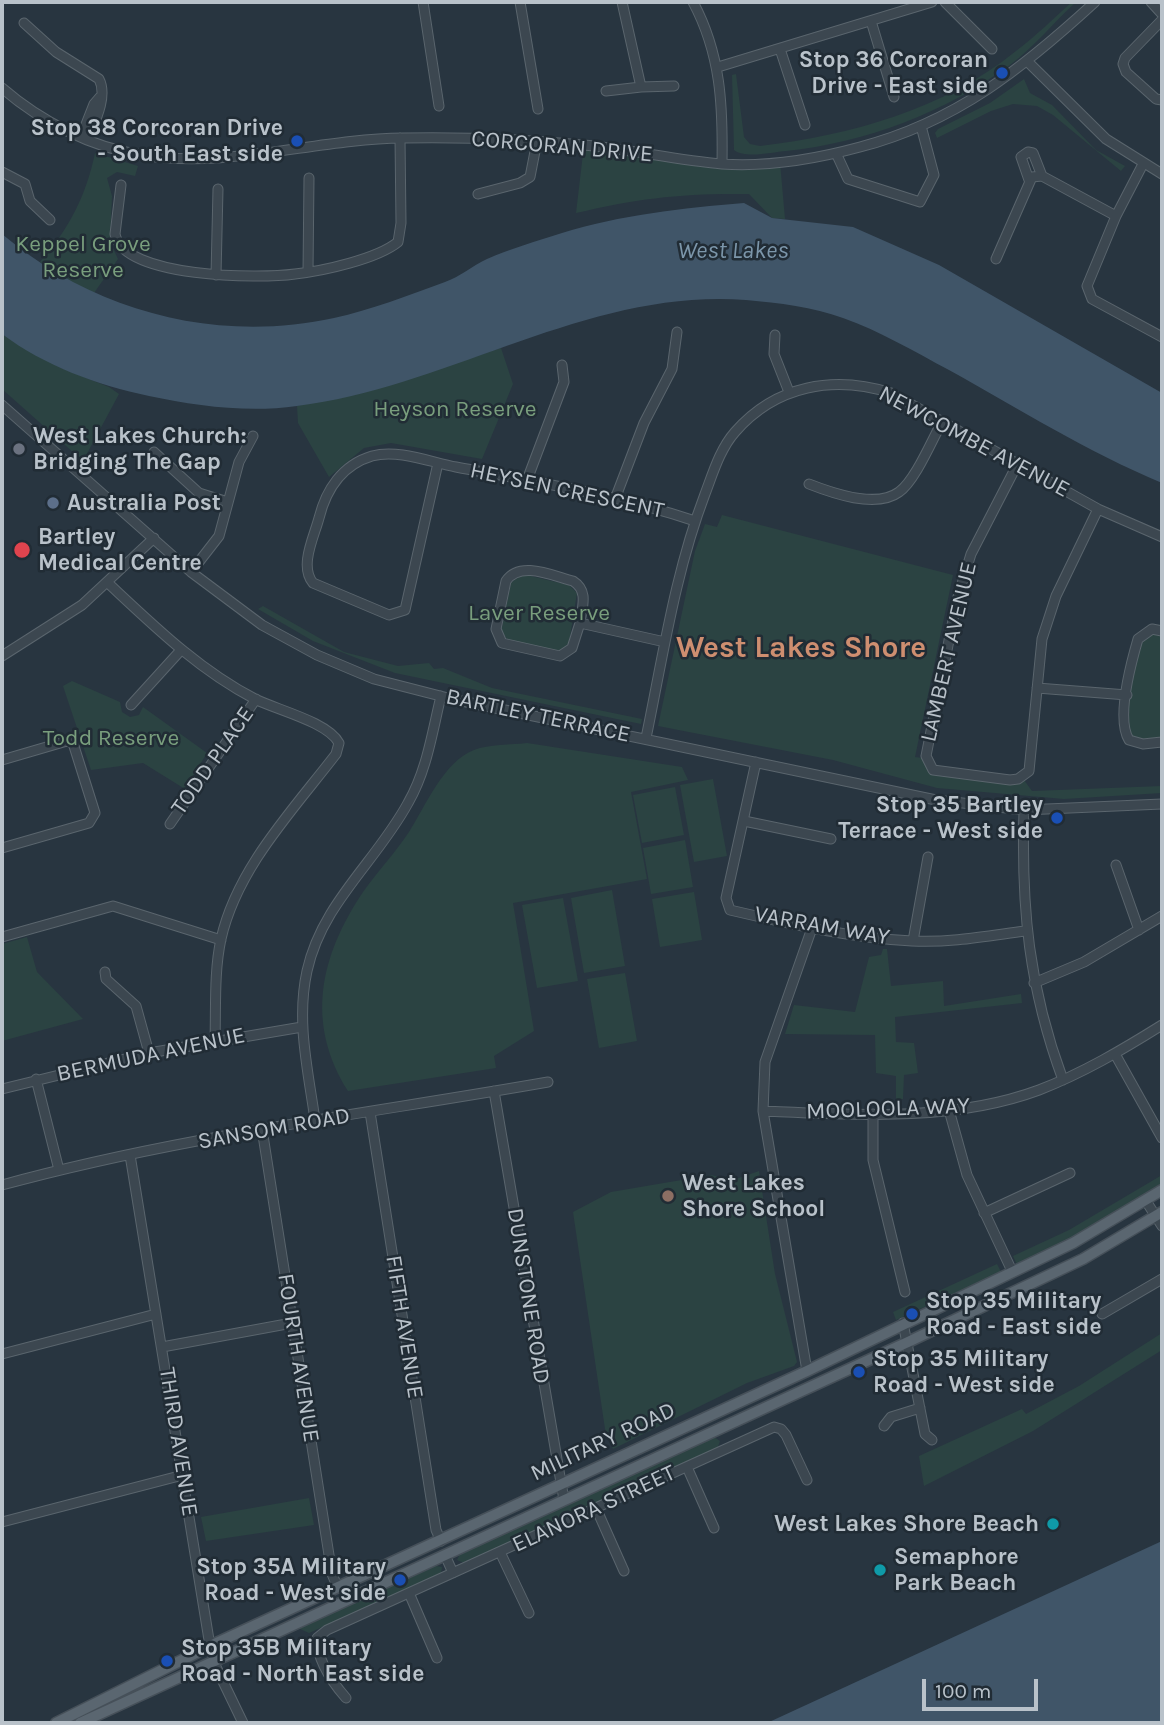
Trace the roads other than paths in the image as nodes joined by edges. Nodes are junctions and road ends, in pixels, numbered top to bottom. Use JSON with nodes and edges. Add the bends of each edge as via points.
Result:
{"nodes":[{"id":1,"x":423,"y":2,"type":"edge"},
{"id":2,"x":520,"y":2,"type":"edge"},
{"id":3,"x":622,"y":2,"type":"edge"},
{"id":4,"x":693,"y":2,"type":"edge"},
{"id":5,"x":932,"y":2,"type":"edge"},
{"id":6,"x":945,"y":2,"type":"edge"},
{"id":7,"x":1095,"y":2,"type":"edge"},
{"id":8,"x":1151,"y":2,"type":"edge"},
{"id":9,"x":1162,"y":14,"type":"edge"},
{"id":10,"x":1162,"y":20,"type":"edge"},
{"id":11,"x":871,"y":21,"type":"junction"},
{"id":12,"x":24,"y":23,"type":"dead end"},
{"id":13,"x":780,"y":49,"type":"junction"},
{"id":14,"x":992,"y":49,"type":"dead end"},
{"id":15,"x":1028,"y":62,"type":"junction"},
{"id":16,"x":718,"y":67,"type":"junction"},
{"id":17,"x":674,"y":86,"type":"dead end"},
{"id":18,"x":641,"y":87,"type":"junction"},
{"id":19,"x":2,"y":90,"type":"edge"},
{"id":20,"x":606,"y":91,"type":"dead end"},
{"id":21,"x":894,"y":97,"type":"dead end"},
{"id":22,"x":1162,"y":100,"type":"edge"},
{"id":23,"x":439,"y":106,"type":"dead end"},
{"id":24,"x":538,"y":109,"type":"dead end"},
{"id":25,"x":805,"y":125,"type":"dead end"},
{"id":26,"x":921,"y":126,"type":"junction"},
{"id":27,"x":84,"y":138,"type":"junction"},
{"id":28,"x":400,"y":138,"type":"junction"},
{"id":29,"x":537,"y":141,"type":"junction"},
{"id":30,"x":836,"y":153,"type":"junction"},
{"id":31,"x":722,"y":164,"type":"junction"},
{"id":32,"x":1143,"y":164,"type":"junction"},
{"id":33,"x":2,"y":172,"type":"edge"},
{"id":34,"x":1162,"y":174,"type":"edge"},
{"id":35,"x":1042,"y":176,"type":"junction"},
{"id":36,"x":309,"y":178,"type":"dead end"},
{"id":37,"x":1029,"y":180,"type":"junction"},
{"id":38,"x":121,"y":185,"type":"dead end"},
{"id":39,"x":218,"y":189,"type":"dead end"},
{"id":40,"x":478,"y":194,"type":"dead end"},
{"id":41,"x":1116,"y":216,"type":"junction"},
{"id":42,"x":50,"y":220,"type":"dead end"},
{"id":43,"x":996,"y":259,"type":"dead end"},
{"id":44,"x":308,"y":272,"type":"junction"},
{"id":45,"x":216,"y":275,"type":"junction"},
{"id":46,"x":677,"y":332,"type":"dead end"},
{"id":47,"x":775,"y":335,"type":"dead end"},
{"id":48,"x":1162,"y":337,"type":"edge"},
{"id":49,"x":562,"y":365,"type":"dead end"},
{"id":50,"x":789,"y":392,"type":"junction"},
{"id":51,"x":2,"y":405,"type":"edge"},
{"id":52,"x":942,"y":422,"type":"junction"},
{"id":53,"x":253,"y":436,"type":"dead end"},
{"id":54,"x":154,"y":452,"type":"dead end"},
{"id":55,"x":438,"y":464,"type":"junction"},
{"id":56,"x":1017,"y":464,"type":"junction"},
{"id":57,"x":527,"y":480,"type":"junction"},
{"id":58,"x":809,"y":484,"type":"dead end"},
{"id":59,"x":615,"y":499,"type":"junction"},
{"id":60,"x":228,"y":502,"type":"junction"},
{"id":61,"x":1098,"y":509,"type":"junction"},
{"id":62,"x":695,"y":521,"type":"junction"},
{"id":63,"x":1162,"y":537,"type":"edge"},
{"id":64,"x":154,"y":538,"type":"junction"},
{"id":65,"x":191,"y":572,"type":"junction"},
{"id":66,"x":108,"y":583,"type":"junction"},
{"id":67,"x":580,"y":623,"type":"junction"},
{"id":68,"x":1162,"y":631,"type":"edge"},
{"id":69,"x":665,"y":642,"type":"junction"},
{"id":70,"x":181,"y":650,"type":"junction"},
{"id":71,"x":2,"y":656,"type":"edge"},
{"id":72,"x":1037,"y":688,"type":"junction"},
{"id":73,"x":1127,"y":695,"type":"junction"},
{"id":74,"x":440,"y":696,"type":"junction"},
{"id":75,"x":256,"y":699,"type":"junction"},
{"id":76,"x":131,"y":705,"type":"dead end"},
{"id":77,"x":646,"y":738,"type":"junction"},
{"id":78,"x":1162,"y":742,"type":"edge"},
{"id":79,"x":2,"y":760,"type":"edge"},
{"id":80,"x":756,"y":762,"type":"junction"},
{"id":81,"x":1162,"y":804,"type":"edge"},
{"id":82,"x":1024,"y":810,"type":"junction"},
{"id":83,"x":744,"y":821,"type":"junction"},
{"id":84,"x":170,"y":824,"type":"dead end"},
{"id":85,"x":831,"y":839,"type":"dead end"},
{"id":86,"x":2,"y":848,"type":"edge"},
{"id":87,"x":928,"y":857,"type":"dead end"},
{"id":88,"x":1116,"y":865,"type":"dead end"},
{"id":89,"x":1162,"y":916,"type":"edge"},
{"id":90,"x":812,"y":928,"type":"junction"},
{"id":91,"x":1139,"y":930,"type":"junction"},
{"id":92,"x":1025,"y":931,"type":"junction"},
{"id":93,"x":2,"y":937,"type":"edge"},
{"id":94,"x":221,"y":940,"type":"junction"},
{"id":95,"x":913,"y":941,"type":"junction"},
{"id":96,"x":105,"y":972,"type":"dead end"},
{"id":97,"x":1034,"y":983,"type":"junction"},
{"id":98,"x":1162,"y":1025,"type":"edge"},
{"id":99,"x":302,"y":1027,"type":"junction"},
{"id":100,"x":215,"y":1040,"type":"junction"},
{"id":101,"x":149,"y":1053,"type":"junction"},
{"id":102,"x":1115,"y":1054,"type":"junction"},
{"id":103,"x":36,"y":1079,"type":"junction"},
{"id":104,"x":1063,"y":1080,"type":"junction"},
{"id":105,"x":548,"y":1082,"type":"dead end"},
{"id":106,"x":2,"y":1089,"type":"edge"},
{"id":107,"x":494,"y":1091,"type":"junction"},
{"id":108,"x":948,"y":1110,"type":"junction"},
{"id":109,"x":763,"y":1111,"type":"junction"},
{"id":110,"x":370,"y":1112,"type":"junction"},
{"id":111,"x":873,"y":1114,"type":"junction"},
{"id":112,"x":315,"y":1120,"type":"junction"},
{"id":113,"x":262,"y":1129,"type":"junction"},
{"id":114,"x":1162,"y":1138,"type":"edge"},
{"id":115,"x":130,"y":1155,"type":"junction"},
{"id":116,"x":59,"y":1170,"type":"junction"},
{"id":117,"x":1070,"y":1173,"type":"dead end"},
{"id":118,"x":2,"y":1185,"type":"edge"},
{"id":119,"x":1162,"y":1189,"type":"edge"},
{"id":120,"x":1146,"y":1201,"type":"junction"},
{"id":121,"x":984,"y":1213,"type":"junction"},
{"id":122,"x":1160,"y":1219,"type":"edge"},
{"id":123,"x":1012,"y":1271,"type":"junction"},
{"id":124,"x":1162,"y":1279,"type":"edge"},
{"id":125,"x":905,"y":1292,"type":"dead end"},
{"id":126,"x":156,"y":1314,"type":"junction"},
{"id":127,"x":1102,"y":1314,"type":"dead end"},
{"id":128,"x":292,"y":1323,"type":"junction"},
{"id":129,"x":903,"y":1324,"type":"junction"},
{"id":130,"x":908,"y":1342,"type":"junction"},
{"id":131,"x":162,"y":1347,"type":"junction"},
{"id":132,"x":2,"y":1354,"type":"edge"},
{"id":133,"x":807,"y":1371,"type":"junction"},
{"id":134,"x":920,"y":1408,"type":"junction"},
{"id":135,"x":726,"y":1426,"type":"junction"},
{"id":136,"x":884,"y":1426,"type":"dead end"},
{"id":137,"x":932,"y":1440,"type":"dead end"},
{"id":138,"x":735,"y":1444,"type":"junction"},
{"id":139,"x":687,"y":1467,"type":"junction"},
{"id":140,"x":183,"y":1475,"type":"junction"},
{"id":141,"x":807,"y":1480,"type":"dead end"},
{"id":142,"x":560,"y":1485,"type":"junction"},
{"id":143,"x":564,"y":1500,"type":"junction"},
{"id":144,"x":596,"y":1508,"type":"junction"},
{"id":145,"x":2,"y":1522,"type":"edge"},
{"id":146,"x":714,"y":1528,"type":"dead end"},
{"id":147,"x":441,"y":1541,"type":"junction"},
{"id":148,"x":500,"y":1552,"type":"junction"},
{"id":149,"x":445,"y":1555,"type":"junction"},
{"id":150,"x":624,"y":1571,"type":"dead end"},
{"id":151,"x":453,"y":1573,"type":"junction"},
{"id":152,"x":337,"y":1586,"type":"junction"},
{"id":153,"x":409,"y":1593,"type":"junction"},
{"id":154,"x":529,"y":1613,"type":"dead end"},
{"id":155,"x":210,"y":1646,"type":"junction"},
{"id":156,"x":437,"y":1658,"type":"dead end"},
{"id":157,"x":214,"y":1660,"type":"junction"},
{"id":158,"x":346,"y":1698,"type":"dead end"},
{"id":159,"x":56,"y":1723,"type":"edge"},
{"id":160,"x":80,"y":1723,"type":"edge"},
{"id":161,"x":243,"y":1723,"type":"edge"}],
"edges":[{"from":1,"to":23,"type":"street"},
{"from":2,"to":24,"type":"street"},
{"from":3,"to":18,"type":"street"},
{"from":4,"to":16,"type":"street"},
{"from":5,"to":11,"type":"street"},
{"from":6,"to":14,"type":"street"},
{"from":7,"to":15,"type":"street","name":"CORCORAN DRIVE"},
{"from":8,"to":9,"type":"street"},
{"from":10,"to":22,"type":"street","via":[[1123,65]]},
{"from":11,"to":13,"type":"street"},
{"from":11,"to":21,"type":"street"},
{"from":12,"to":27,"type":"street","via":[[56,52],[99,79],[102,91]]},
{"from":13,"to":16,"type":"street"},
{"from":13,"to":25,"type":"street"},
{"from":15,"to":26,"type":"street","name":"CORCORAN DRIVE","via":[[992,89]]},
{"from":15,"to":32,"type":"street","via":[[1082,118]]},
{"from":16,"to":31,"type":"street"},
{"from":17,"to":18,"type":"street"},
{"from":18,"to":20,"type":"street"},
{"from":19,"to":27,"type":"street","name":"CORCORAN DRIVE","via":[[38,116]]},
{"from":26,"to":30,"type":"street","name":"CORCORAN DRIVE"},
{"from":26,"to":30,"type":"street","via":[[934,175],[920,202],[848,179]]},
{"from":27,"to":28,"type":"street","name":"CORCORAN DRIVE","via":[[139,155],[190,160]]},
{"from":28,"to":29,"type":"street","name":"CORCORAN DRIVE"},
{"from":28,"to":44,"type":"street","via":[[398,242],[379,254]]},
{"from":29,"to":31,"type":"street","name":"CORCORAN DRIVE"},
{"from":29,"to":40,"type":"street","via":[[530,177]]},
{"from":30,"to":31,"type":"street","name":"CORCORAN DRIVE","via":[[780,162]]},
{"from":32,"to":34,"type":"street"},
{"from":32,"to":41,"type":"street"},
{"from":33,"to":42,"type":"street","via":[[25,184],[30,201]]},
{"from":35,"to":37,"type":"street"},
{"from":35,"to":37,"type":"street","via":[[1033,153],[1028,152],[1021,158]]},
{"from":35,"to":41,"type":"street"},
{"from":36,"to":44,"type":"street"},
{"from":37,"to":43,"type":"street"},
{"from":38,"to":45,"type":"street","via":[[115,234],[120,248],[169,268]]},
{"from":39,"to":45,"type":"street"},
{"from":41,"to":48,"type":"street","via":[[1087,292]]},
{"from":44,"to":45,"type":"street"},
{"from":46,"to":59,"type":"street","via":[[672,369],[644,424]]},
{"from":47,"to":50,"type":"street","via":[[774,354]]},
{"from":49,"to":57,"type":"street","via":[[564,382]]},
{"from":50,"to":52,"type":"street","name":"NEWCOMBE AVENUE","via":[[816,385],[862,385],[891,393]]},
{"from":50,"to":62,"type":"street","name":"NEWCOMBE AVENUE","via":[[765,405],[734,433]]},
{"from":51,"to":64,"type":"street","name":"BARTLEY TERRACE"},
{"from":52,"to":56,"type":"street","name":"NEWCOMBE AVENUE"},
{"from":52,"to":58,"type":"street","via":[[908,482],[892,496],[831,493]]},
{"from":53,"to":60,"type":"street","via":[[244,447]]},
{"from":54,"to":60,"type":"street","via":[[199,493]]},
{"from":55,"to":55,"type":"street","name":"HEYSEN CRESCENT","via":[[384,455],[362,460],[338,477],[323,501],[306,566],[313,583],[389,615],[405,610]]},
{"from":55,"to":57,"type":"street","name":"HEYSEN CRESCENT"},
{"from":56,"to":61,"type":"street","name":"NEWCOMBE AVENUE"},
{"from":56,"to":72,"type":"street","name":"LAMBERT AVENUE","via":[[971,554],[957,600],[926,756],[933,770],[1010,780],[1024,776],[1029,771]]},
{"from":57,"to":59,"type":"street","name":"HEYSEN CRESCENT"},
{"from":59,"to":62,"type":"street","name":"HEYSEN CRESCENT"},
{"from":60,"to":65,"type":"street","via":[[219,536]]},
{"from":61,"to":63,"type":"street","name":"NEWCOMBE AVENUE"},
{"from":61,"to":72,"type":"street","name":"LAMBERT AVENUE","via":[[1052,607],[1042,639]]},
{"from":62,"to":69,"type":"street","name":"NEWCOMBE AVENUE"},
{"from":64,"to":65,"type":"street","name":"BARTLEY TERRACE"},
{"from":64,"to":66,"type":"street"},
{"from":65,"to":74,"type":"street","name":"BARTLEY TERRACE","via":[[262,625],[317,655],[374,679]]},
{"from":66,"to":70,"type":"street"},
{"from":66,"to":71,"type":"street","via":[[62,620]]},
{"from":67,"to":67,"type":"street","via":[[584,597],[579,584],[523,569],[506,581],[496,629],[502,643],[560,656],[572,648]]},
{"from":67,"to":69,"type":"street"},
{"from":68,"to":73,"type":"street","via":[[1152,629],[1138,639]]},
{"from":69,"to":77,"type":"street","name":"NEWCOMBE AVENUE"},
{"from":70,"to":75,"type":"street"},
{"from":70,"to":76,"type":"street"},
{"from":72,"to":73,"type":"street"},
{"from":73,"to":78,"type":"street","via":[[1124,727],[1129,740]]},
{"from":74,"to":77,"type":"street","name":"BARTLEY TERRACE"},
{"from":74,"to":99,"type":"street","via":[[426,765],[411,797],[343,891],[317,937],[307,971]]},
{"from":75,"to":84,"type":"street","name":"TODD PLACE"},
{"from":75,"to":94,"type":"street","via":[[328,730],[339,747],[244,879]]},
{"from":77,"to":80,"type":"street","name":"BARTLEY TERRACE"},
{"from":79,"to":86,"type":"street","via":[[73,743],[95,813],[89,822]]},
{"from":80,"to":82,"type":"street","name":"BARTLEY TERRACE","via":[[936,800]]},
{"from":80,"to":83,"type":"street","name":"VARRAM WAY"},
{"from":81,"to":82,"type":"street","name":"BARTLEY TERRACE"},
{"from":82,"to":92,"type":"street"},
{"from":83,"to":85,"type":"street"},
{"from":83,"to":90,"type":"street","name":"VARRAM WAY","via":[[727,906]]},
{"from":87,"to":95,"type":"street"},
{"from":88,"to":91,"type":"street"},
{"from":89,"to":91,"type":"street"},
{"from":90,"to":95,"type":"street","name":"VARRAM WAY"},
{"from":90,"to":109,"type":"street","via":[[765,1062]]},
{"from":91,"to":97,"type":"street","via":[[1084,962]]},
{"from":92,"to":95,"type":"street","name":"VARRAM WAY"},
{"from":92,"to":97,"type":"street"},
{"from":93,"to":94,"type":"street","via":[[113,906]]},
{"from":94,"to":100,"type":"street"},
{"from":96,"to":101,"type":"street","via":[[106,979],[136,1006]]},
{"from":97,"to":104,"type":"street"},
{"from":98,"to":102,"type":"street","name":"MOOLOOLA WAY"},
{"from":99,"to":100,"type":"street","name":"BERMUDA AVENUE"},
{"from":99,"to":112,"type":"street"},
{"from":100,"to":101,"type":"street","name":"BERMUDA AVENUE"},
{"from":101,"to":103,"type":"street","name":"BERMUDA AVENUE"},
{"from":102,"to":104,"type":"street","name":"MOOLOOLA WAY"},
{"from":102,"to":114,"type":"street"},
{"from":103,"to":106,"type":"street","name":"BERMUDA AVENUE"},
{"from":103,"to":116,"type":"street"},
{"from":104,"to":108,"type":"street","name":"MOOLOOLA WAY","via":[[1013,1098]]},
{"from":105,"to":107,"type":"street","name":"SANSOM ROAD"},
{"from":107,"to":110,"type":"street","name":"SANSOM ROAD"},
{"from":107,"to":142,"type":"street","name":"DUNSTONE ROAD"},
{"from":108,"to":111,"type":"street","name":"MOOLOOLA WAY"},
{"from":108,"to":121,"type":"street","via":[[967,1175]]},
{"from":109,"to":111,"type":"street","name":"MOOLOOLA WAY"},
{"from":109,"to":133,"type":"street"},
{"from":110,"to":112,"type":"street","name":"SANSOM ROAD"},
{"from":110,"to":147,"type":"street","name":"FIFTH AVENUE"},
{"from":111,"to":125,"type":"street","via":[[873,1160]]},
{"from":112,"to":113,"type":"street","name":"SANSOM ROAD"},
{"from":113,"to":115,"type":"street","name":"SANSOM ROAD"},
{"from":113,"to":128,"type":"street","name":"FOURTH AVENUE"},
{"from":115,"to":116,"type":"street","name":"SANSOM ROAD"},
{"from":115,"to":126,"type":"street","name":"THIRD AVENUE"},
{"from":116,"to":118,"type":"street","name":"SANSOM ROAD"},
{"from":117,"to":121,"type":"street"},
{"from":119,"to":120,"type":"main road","name":"MILITARY ROAD"},
{"from":120,"to":122,"type":"street"},
{"from":120,"to":123,"type":"main road","name":"MILITARY ROAD"},
{"from":121,"to":123,"type":"street"},
{"from":122,"to":130,"type":"main road","name":"MILITARY ROAD"},
{"from":123,"to":129,"type":"main road","name":"MILITARY ROAD"},
{"from":124,"to":127,"type":"street"},
{"from":126,"to":131,"type":"street","name":"THIRD AVENUE"},
{"from":126,"to":132,"type":"street"},
{"from":128,"to":131,"type":"street"},
{"from":128,"to":152,"type":"street","name":"FOURTH AVENUE"},
{"from":129,"to":130,"type":"street"},
{"from":129,"to":133,"type":"main road","name":"MILITARY ROAD"},
{"from":130,"to":134,"type":"street"},
{"from":130,"to":135,"type":"main road","name":"MILITARY ROAD"},
{"from":131,"to":140,"type":"street","name":"THIRD AVENUE"},
{"from":133,"to":142,"type":"main road","name":"MILITARY ROAD"},
{"from":134,"to":136,"type":"street","via":[[891,1417]]},
{"from":134,"to":137,"type":"street","via":[[925,1434]]},
{"from":135,"to":138,"type":"street"},
{"from":135,"to":143,"type":"main road","name":"MILITARY ROAD"},
{"from":138,"to":139,"type":"street","name":"ELANORA STREET"},
{"from":138,"to":141,"type":"street","name":"ELANORA STREET","via":[[774,1427],[781,1429]]},
{"from":139,"to":144,"type":"street","name":"ELANORA STREET"},
{"from":139,"to":146,"type":"street"},
{"from":140,"to":145,"type":"street"},
{"from":140,"to":155,"type":"street","name":"THIRD AVENUE"},
{"from":142,"to":143,"type":"street","name":"DUNSTONE ROAD"},
{"from":142,"to":147,"type":"main road","name":"MILITARY ROAD"},
{"from":143,"to":149,"type":"main road","name":"MILITARY ROAD"},
{"from":144,"to":148,"type":"street","name":"ELANORA STREET"},
{"from":144,"to":150,"type":"street"},
{"from":147,"to":152,"type":"main road","name":"MILITARY ROAD"},
{"from":148,"to":151,"type":"street","name":"ELANORA STREET"},
{"from":148,"to":154,"type":"street"},
{"from":149,"to":151,"type":"street"},
{"from":149,"to":157,"type":"main road","name":"MILITARY ROAD"},
{"from":151,"to":153,"type":"street","name":"ELANORA STREET"},
{"from":152,"to":155,"type":"main road","name":"MILITARY ROAD"},
{"from":153,"to":156,"type":"street"},
{"from":153,"to":158,"type":"street","name":"ELANORA STREET","via":[[317,1638],[317,1649]]},
{"from":155,"to":157,"type":"street","name":"THIRD AVENUE"},
{"from":155,"to":159,"type":"main road","name":"MILITARY ROAD"},
{"from":157,"to":160,"type":"main road","name":"MILITARY ROAD"},
{"from":157,"to":161,"type":"street","name":"THIRD AVENUE"}]}
